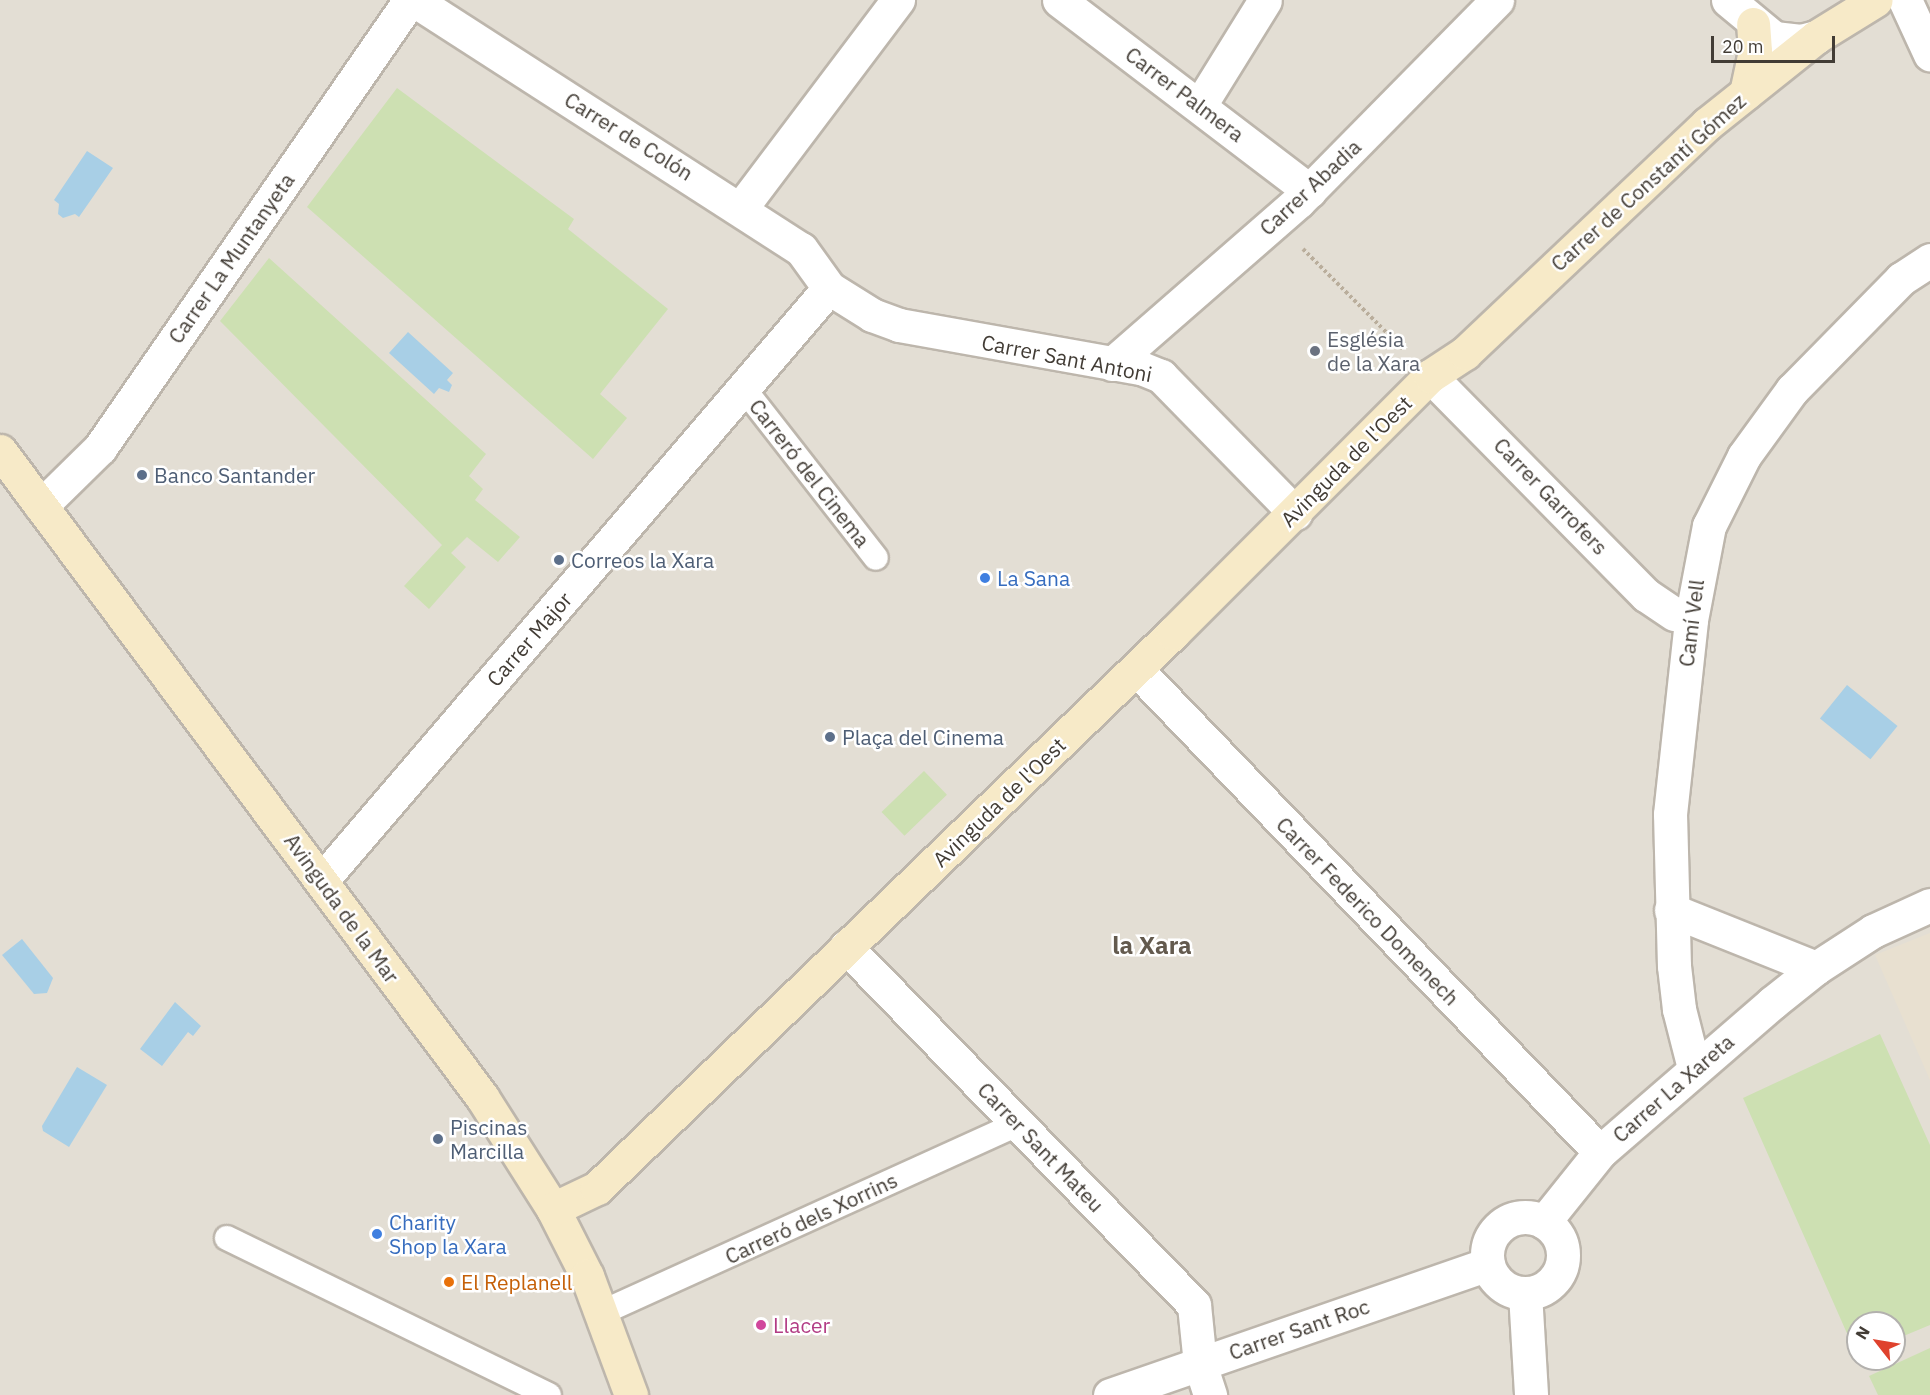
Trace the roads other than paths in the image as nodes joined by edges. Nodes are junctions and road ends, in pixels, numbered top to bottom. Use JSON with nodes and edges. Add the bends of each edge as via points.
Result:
{"nodes":[{"id":1,"x":412,"y":0,"type":"edge"},
{"id":2,"x":898,"y":0,"type":"edge"},
{"id":3,"x":1059,"y":0,"type":"edge"},
{"id":4,"x":1265,"y":0,"type":"edge"},
{"id":5,"x":1497,"y":0,"type":"edge"},
{"id":6,"x":1728,"y":0,"type":"edge"},
{"id":7,"x":1876,"y":0,"type":"edge"},
{"id":8,"x":1905,"y":0,"type":"edge"},
{"id":9,"x":1753,"y":24,"type":"junction"},
{"id":10,"x":1816,"y":37,"type":"junction"},
{"id":11,"x":1930,"y":54,"type":"edge"},
{"id":12,"x":1746,"y":93,"type":"junction"},
{"id":13,"x":1200,"y":105,"type":"junction"},
{"id":14,"x":1310,"y":191,"type":"junction"},
{"id":15,"x":741,"y":208,"type":"junction"},
{"id":16,"x":1930,"y":260,"type":"edge"},
{"id":17,"x":829,"y":288,"type":"junction"},
{"id":18,"x":1112,"y":364,"type":"junction"},
{"id":19,"x":1430,"y":376,"type":"junction"},
{"id":20,"x":744,"y":388,"type":"junction"},
{"id":21,"x":0,"y":452,"type":"edge"},
{"id":22,"x":41,"y":506,"type":"junction"},
{"id":23,"x":1295,"y":513,"type":"junction"},
{"id":24,"x":876,"y":558,"type":"dead end"},
{"id":25,"x":1674,"y":614,"type":"dead end"},
{"id":26,"x":1136,"y":669,"type":"junction"},
{"id":27,"x":322,"y":880,"type":"junction"},
{"id":28,"x":1930,"y":905,"type":"edge"},
{"id":29,"x":1671,"y":910,"type":"junction"},
{"id":30,"x":846,"y":947,"type":"junction"},
{"id":31,"x":1816,"y":968,"type":"junction"},
{"id":32,"x":1695,"y":1068,"type":"junction"},
{"id":33,"x":1019,"y":1123,"type":"junction"},
{"id":34,"x":1600,"y":1152,"type":"junction"},
{"id":35,"x":553,"y":1209,"type":"junction"},
{"id":36,"x":1544,"y":1222,"type":"junction"},
{"id":37,"x":227,"y":1238,"type":"dead end"},
{"id":38,"x":1488,"y":1263,"type":"junction"},
{"id":39,"x":1525,"y":1293,"type":"junction"},
{"id":40,"x":603,"y":1312,"type":"junction"},
{"id":41,"x":1200,"y":1364,"type":"junction"},
{"id":42,"x":626,"y":1393,"type":"edge"},
{"id":43,"x":549,"y":1395,"type":"edge"},
{"id":44,"x":1110,"y":1395,"type":"edge"},
{"id":45,"x":1210,"y":1395,"type":"edge"},
{"id":46,"x":1531,"y":1395,"type":"edge"}],
"edges":[{"from":1,"to":15,"type":"street","name":"Carrer de Colón"},
{"from":1,"to":22,"type":"street","name":"Carrer La Muntanyeta","via":[[100,448]]},
{"from":2,"to":15,"type":"street"},
{"from":3,"to":13,"type":"street","name":"Carrer Palmera"},
{"from":4,"to":13,"type":"street"},
{"from":5,"to":14,"type":"street","name":"Carrer Abadia"},
{"from":6,"to":9,"type":"street"},
{"from":7,"to":10,"type":"main road","name":"Carrer de Constantí Gómez"},
{"from":8,"to":11,"type":"street"},
{"from":9,"to":10,"type":"street","via":[[1786,41]]},
{"from":9,"to":12,"type":"main road","via":[[1755,51]]},
{"from":10,"to":12,"type":"main road","name":"Carrer de Constantí Gómez"},
{"from":12,"to":19,"type":"main road","name":"Carrer de Constantí Gómez","via":[[1667,160],[1465,353]]},
{"from":13,"to":14,"type":"street","name":"Carrer Palmera"},
{"from":14,"to":18,"type":"street","name":"Carrer Abadia"},
{"from":15,"to":17,"type":"street","name":"Carrer de Colón","via":[[801,249]]},
{"from":16,"to":29,"type":"street","name":"Camí Vell","via":[[1901,279],[1792,390],[1744,456],[1709,526],[1699,561],[1691,620],[1670,814]]},
{"from":17,"to":18,"type":"street","name":"Carrer Sant Antoni","via":[[872,315],[899,325]]},
{"from":17,"to":20,"type":"street","name":"Carrer Major"},
{"from":18,"to":23,"type":"street","name":"Carrer Sant Antoni","via":[[1161,376]]},
{"from":19,"to":23,"type":"main road","name":"Avinguda de l'Oest"},
{"from":19,"to":25,"type":"street","name":"Carrer Garrofers","via":[[1646,595]]},
{"from":20,"to":24,"type":"lane","name":"Carreró del Cinema"},
{"from":20,"to":27,"type":"street","name":"Carrer Major"},
{"from":21,"to":22,"type":"main road","name":"Avinguda de la Mar"},
{"from":22,"to":27,"type":"main road","name":"Avinguda de la Mar"},
{"from":23,"to":26,"type":"main road","name":"Avinguda de l'Oest"},
{"from":26,"to":30,"type":"main road","name":"Avinguda de l'Oest"},
{"from":26,"to":34,"type":"street","name":"Carrer Federico Domenech"},
{"from":27,"to":35,"type":"main road","name":"Avinguda de la Mar","via":[[482,1097]]},
{"from":28,"to":31,"type":"street","name":"Carrer La Xareta","via":[[1873,931]]},
{"from":29,"to":31,"type":"street"},
{"from":29,"to":32,"type":"street","name":"Camí Vell","via":[[1679,1009]]},
{"from":30,"to":33,"type":"street","name":"Carrer Sant Mateu"},
{"from":30,"to":35,"type":"main road","name":"Avinguda de l'Oest","via":[[597,1188]]},
{"from":31,"to":32,"type":"street","name":"Carrer La Xareta"},
{"from":32,"to":34,"type":"street","name":"Carrer La Xareta"},
{"from":33,"to":40,"type":"lane","name":"Carreró dels Xorrins"},
{"from":33,"to":41,"type":"street","name":"Carrer Sant Mateu","via":[[1194,1305]]},
{"from":34,"to":36,"type":"street","name":"Carrer La Xareta"},
{"from":35,"to":40,"type":"main road","name":"Avinguda de la Mar"},
{"from":36,"to":38,"type":"street","via":[[1520,1217],[1503,1225],[1491,1239]]},
{"from":36,"to":39,"type":"street","via":[[1560,1240],[1562,1265],[1548,1285]]},
{"from":37,"to":43,"type":"lane"},
{"from":38,"to":39,"type":"street","via":[[1501,1285]]},
{"from":38,"to":41,"type":"street","name":"Carrer Sant Roc"},
{"from":39,"to":46,"type":"street"},
{"from":40,"to":42,"type":"main road","name":"Avinguda de la Mar"},
{"from":41,"to":44,"type":"street","name":"Carrer Sant Roc"},
{"from":41,"to":45,"type":"street","name":"Carrer Sant Mateu"}]}
